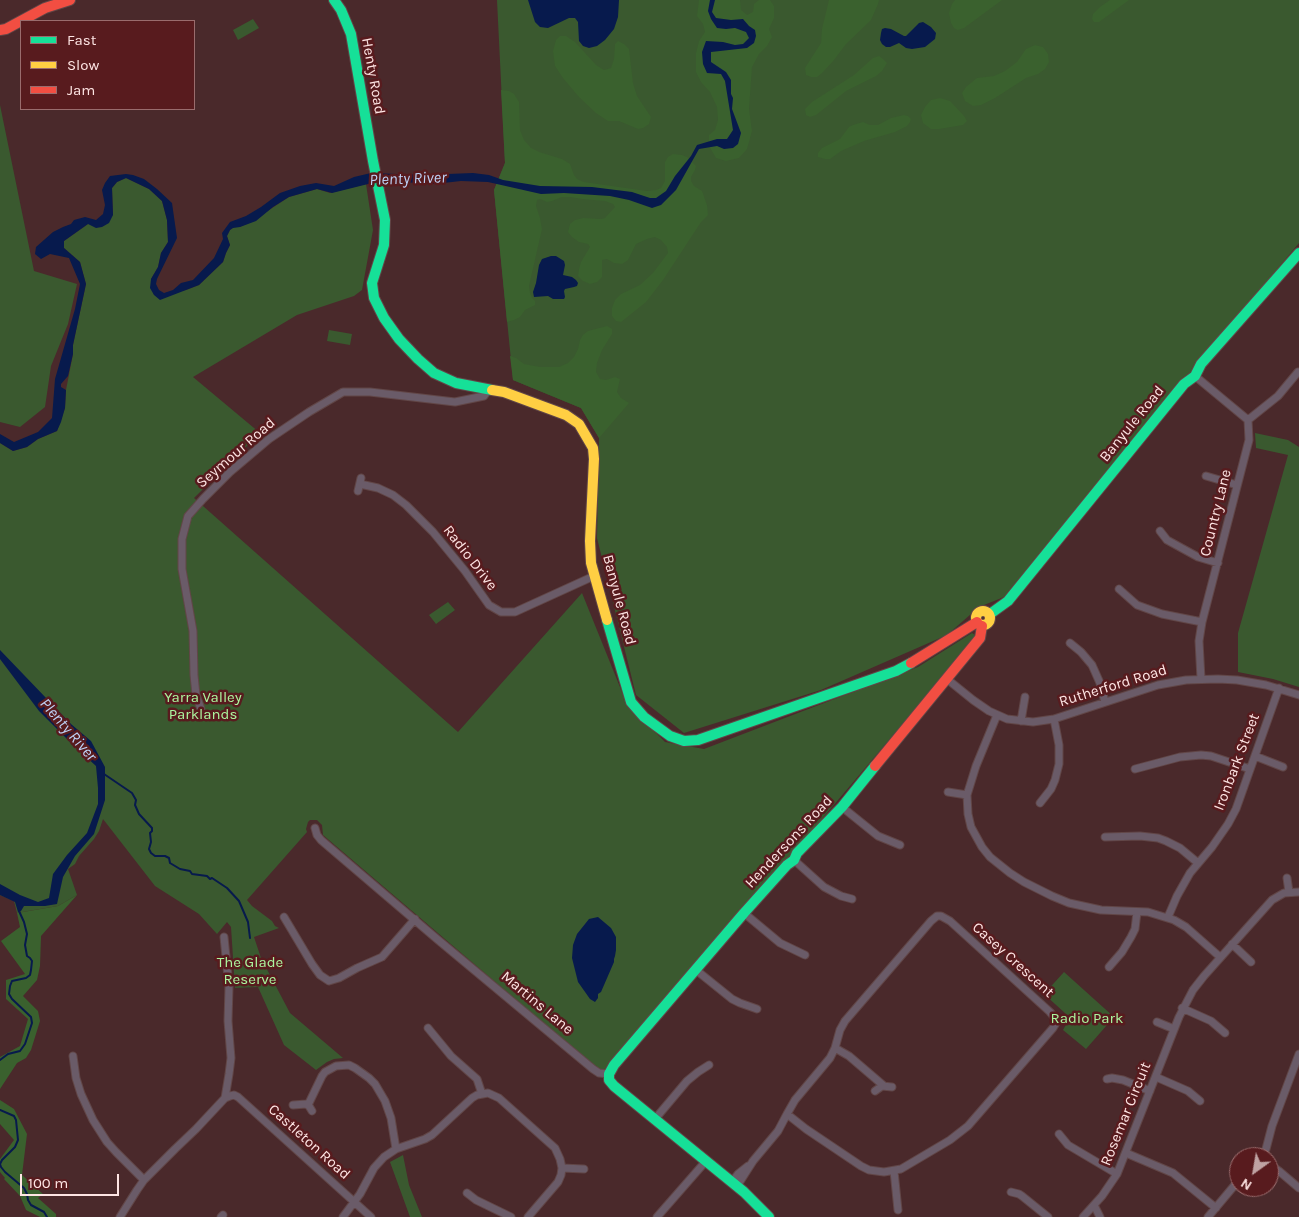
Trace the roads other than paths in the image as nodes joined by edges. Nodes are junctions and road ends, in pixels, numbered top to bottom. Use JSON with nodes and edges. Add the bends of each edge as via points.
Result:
{"nodes":[{"id":1,"x":70,"y":0,"type":"edge"},
{"id":2,"x":334,"y":0,"type":"edge"},
{"id":3,"x":23,"y":20,"type":"edge"},
{"id":4,"x":20,"y":21,"type":"edge"},
{"id":5,"x":0,"y":30,"type":"edge"},
{"id":6,"x":373,"y":161,"type":"joint"},
{"id":7,"x":1299,"y":253,"type":"edge"},
{"id":8,"x":1298,"y":372,"type":"edge"},
{"id":9,"x":1195,"y":376,"type":"junction"},
{"id":10,"x":489,"y":389,"type":"junction"},
{"id":11,"x":1248,"y":420,"type":"junction"},
{"id":12,"x":1206,"y":476,"type":"dead end"},
{"id":13,"x":360,"y":484,"type":"dead end"},
{"id":14,"x":1237,"y":484,"type":"junction"},
{"id":15,"x":1160,"y":530,"type":"dead end"},
{"id":16,"x":1218,"y":562,"type":"junction"},
{"id":17,"x":594,"y":576,"type":"junction"},
{"id":18,"x":1119,"y":589,"type":"dead end"},
{"id":19,"x":1202,"y":622,"type":"junction"},
{"id":20,"x":980,"y":624,"type":"junction"},
{"id":21,"x":1070,"y":643,"type":"dead end"},
{"id":22,"x":947,"y":678,"type":"junction"},
{"id":23,"x":1201,"y":679,"type":"junction"},
{"id":24,"x":1279,"y":688,"type":"junction"},
{"id":25,"x":1299,"y":695,"type":"edge"},
{"id":26,"x":1025,"y":697,"type":"dead end"},
{"id":27,"x":1105,"y":702,"type":"junction"},
{"id":28,"x":201,"y":709,"type":"dead end"},
{"id":29,"x":997,"y":715,"type":"junction"},
{"id":30,"x":1054,"y":719,"type":"junction"},
{"id":31,"x":1021,"y":721,"type":"junction"},
{"id":32,"x":1255,"y":756,"type":"junction"},
{"id":33,"x":1283,"y":767,"type":"dead end"},
{"id":34,"x":1135,"y":769,"type":"dead end"},
{"id":35,"x":1250,"y":769,"type":"junction"},
{"id":36,"x":948,"y":792,"type":"dead end"},
{"id":37,"x":967,"y":795,"type":"junction"},
{"id":38,"x":1040,"y":803,"type":"dead end"},
{"id":39,"x":842,"y":807,"type":"junction"},
{"id":40,"x":315,"y":828,"type":"dead end"},
{"id":41,"x":1105,"y":837,"type":"dead end"},
{"id":42,"x":900,"y":845,"type":"dead end"},
{"id":43,"x":794,"y":860,"type":"junction"},
{"id":44,"x":1198,"y":863,"type":"junction"},
{"id":45,"x":1287,"y":878,"type":"dead end"},
{"id":46,"x":1289,"y":892,"type":"junction"},
{"id":47,"x":1299,"y":892,"type":"edge"},
{"id":48,"x":852,"y":899,"type":"dead end"},
{"id":49,"x":1137,"y":912,"type":"junction"},
{"id":50,"x":744,"y":913,"type":"junction"},
{"id":51,"x":284,"y":917,"type":"dead end"},
{"id":52,"x":1168,"y":917,"type":"junction"},
{"id":53,"x":414,"y":919,"type":"junction"},
{"id":54,"x":224,"y":937,"type":"dead end"},
{"id":55,"x":1232,"y":944,"type":"junction"},
{"id":56,"x":804,"y":955,"type":"dead end"},
{"id":57,"x":1220,"y":957,"type":"junction"},
{"id":58,"x":1251,"y":962,"type":"dead end"},
{"id":59,"x":1109,"y":967,"type":"dead end"},
{"id":60,"x":696,"y":970,"type":"junction"},
{"id":61,"x":1182,"y":1008,"type":"junction"},
{"id":62,"x":757,"y":1009,"type":"dead end"},
{"id":63,"x":1157,"y":1022,"type":"dead end"},
{"id":64,"x":428,"y":1028,"type":"dead end"},
{"id":65,"x":1174,"y":1029,"type":"junction"},
{"id":66,"x":1226,"y":1033,"type":"dead end"},
{"id":67,"x":835,"y":1048,"type":"junction"},
{"id":68,"x":1299,"y":1054,"type":"edge"},
{"id":69,"x":72,"y":1056,"type":"dead end"},
{"id":70,"x":709,"y":1065,"type":"dead end"},
{"id":71,"x":608,"y":1074,"type":"junction"},
{"id":72,"x":1156,"y":1077,"type":"junction"},
{"id":73,"x":1107,"y":1079,"type":"dead end"},
{"id":74,"x":874,"y":1091,"type":"dead end"},
{"id":75,"x":1150,"y":1091,"type":"junction"},
{"id":76,"x":482,"y":1094,"type":"junction"},
{"id":77,"x":225,"y":1098,"type":"junction"},
{"id":78,"x":1200,"y":1101,"type":"dead end"},
{"id":79,"x":293,"y":1105,"type":"dead end"},
{"id":80,"x":786,"y":1116,"type":"junction"},
{"id":81,"x":655,"y":1119,"type":"junction"},
{"id":82,"x":1059,"y":1134,"type":"dead end"},
{"id":83,"x":1264,"y":1147,"type":"edge"},
{"id":84,"x":396,"y":1150,"type":"junction"},
{"id":85,"x":1126,"y":1154,"type":"junction"},
{"id":86,"x":706,"y":1161,"type":"junction"},
{"id":87,"x":562,"y":1168,"type":"junction"},
{"id":88,"x":584,"y":1169,"type":"dead end"},
{"id":89,"x":894,"y":1171,"type":"junction"},
{"id":90,"x":1279,"y":1171,"type":"edge"},
{"id":91,"x":1117,"y":1174,"type":"junction"},
{"id":92,"x":144,"y":1180,"type":"junction"},
{"id":93,"x":738,"y":1186,"type":"junction"},
{"id":94,"x":1299,"y":1188,"type":"edge"},
{"id":95,"x":1011,"y":1192,"type":"dead end"},
{"id":96,"x":1229,"y":1192,"type":"edge"},
{"id":97,"x":467,"y":1193,"type":"dead end"},
{"id":98,"x":356,"y":1203,"type":"junction"},
{"id":99,"x":1094,"y":1205,"type":"junction"},
{"id":100,"x":1216,"y":1208,"type":"junction"},
{"id":101,"x":898,"y":1210,"type":"dead end"},
{"id":102,"x":766,"y":1215,"type":"edge"},
{"id":103,"x":120,"y":1217,"type":"edge"},
{"id":104,"x":344,"y":1217,"type":"edge"},
{"id":105,"x":371,"y":1217,"type":"edge"},
{"id":106,"x":511,"y":1217,"type":"edge"},
{"id":107,"x":528,"y":1217,"type":"edge"},
{"id":108,"x":657,"y":1217,"type":"edge"},
{"id":109,"x":778,"y":1217,"type":"edge"},
{"id":110,"x":1048,"y":1217,"type":"edge"},
{"id":111,"x":1083,"y":1217,"type":"edge"},
{"id":112,"x":1100,"y":1217,"type":"edge"},
{"id":113,"x":1208,"y":1217,"type":"edge"}],
"edges":[{"from":1,"to":3,"type":"street"},
{"from":2,"to":6,"type":"street","name":"Henty Road","via":[[351,34]]},
{"from":4,"to":5,"type":"street"},
{"from":6,"to":10,"type":"street","name":"Banyule Road","via":[[385,220],[384,245],[372,283],[374,298],[384,318],[399,339],[434,373],[456,383]]},
{"from":7,"to":9,"type":"street","name":"Banyule Road","via":[[1201,364]]},
{"from":8,"to":11,"type":"street","via":[[1278,396]]},
{"from":9,"to":11,"type":"street"},
{"from":9,"to":20,"type":"street","name":"Banyule Road","via":[[1184,384],[1008,601],[990,614],[987,625]]},
{"from":10,"to":17,"type":"street","name":"Banyule Road","via":[[566,415],[579,424],[593,448],[590,541]]},
{"from":10,"to":28,"type":"street","name":"Seymour Road","via":[[484,396],[455,402],[343,392],[269,439],[230,472],[193,510],[188,516],[182,539],[182,569],[193,631],[196,695]]},
{"from":11,"to":14,"type":"street","name":"Country Lane","via":[[1249,440]]},
{"from":12,"to":14,"type":"street"},
{"from":13,"to":17,"type":"street","name":"Radio Drive","via":[[386,491],[406,505],[433,532],[489,605],[501,612],[516,612]]},
{"from":14,"to":16,"type":"street","name":"Country Lane"},
{"from":15,"to":16,"type":"street","via":[[1167,540],[1198,557]]},
{"from":16,"to":19,"type":"street","name":"Country Lane"},
{"from":17,"to":20,"type":"street","name":"Banyule Road","via":[[631,702],[644,717],[670,736],[684,741],[698,740],[896,671]]},
{"from":18,"to":19,"type":"street","via":[[1136,605]]},
{"from":19,"to":23,"type":"street","name":"Country Lane","via":[[1199,641]]},
{"from":20,"to":22,"type":"street","name":"Hendersons Road","via":[[980,638]]},
{"from":21,"to":27,"type":"street","via":[[1092,665]]},
{"from":22,"to":29,"type":"street","name":"Rutherford Road"},
{"from":22,"to":39,"type":"street","name":"Hendersons Road"},
{"from":23,"to":24,"type":"street","name":"Rutherford Road","via":[[1237,680]]},
{"from":23,"to":27,"type":"street","name":"Rutherford Road","via":[[1158,685]]},
{"from":24,"to":25,"type":"street","name":"Rutherford Road"},
{"from":24,"to":32,"type":"street","name":"Ironbark Street"},
{"from":26,"to":31,"type":"street"},
{"from":27,"to":30,"type":"street","name":"Rutherford Road"},
{"from":29,"to":31,"type":"street","name":"Rutherford Road"},
{"from":29,"to":37,"type":"street"},
{"from":30,"to":31,"type":"street","name":"Rutherford Road"},
{"from":30,"to":38,"type":"street","via":[[1059,764],[1051,789]]},
{"from":32,"to":33,"type":"street"},
{"from":32,"to":35,"type":"street","name":"Ironbark Street"},
{"from":34,"to":35,"type":"street","via":[[1201,755]]},
{"from":35,"to":44,"type":"street","name":"Ironbark Street","via":[[1228,824]]},
{"from":36,"to":37,"type":"street"},
{"from":37,"to":49,"type":"street","via":[[971,826],[982,847],[1010,873],[1069,903],[1101,910]]},
{"from":39,"to":42,"type":"street","via":[[878,836]]},
{"from":39,"to":43,"type":"street","name":"Hendersons Road"},
{"from":40,"to":53,"type":"street","name":"Martins Lane","via":[[321,840]]},
{"from":41,"to":44,"type":"street","via":[[1158,838],[1180,848]]},
{"from":43,"to":48,"type":"street","via":[[824,887]]},
{"from":43,"to":50,"type":"street","name":"Hendersons Road"},
{"from":44,"to":52,"type":"street","name":"Ironbark Street","via":[[1183,884]]},
{"from":45,"to":46,"type":"street"},
{"from":46,"to":47,"type":"street"},
{"from":46,"to":55,"type":"street","name":"Rosemar Circuit","via":[[1272,900]]},
{"from":49,"to":52,"type":"street"},
{"from":49,"to":59,"type":"street","via":[[1128,944]]},
{"from":50,"to":56,"type":"street","via":[[780,943]]},
{"from":50,"to":60,"type":"street","name":"Hendersons Road"},
{"from":51,"to":53,"type":"street","via":[[312,964],[328,981],[382,957]]},
{"from":52,"to":57,"type":"street","via":[[1186,927]]},
{"from":53,"to":71,"type":"street","name":"Martins Lane","via":[[593,1069]]},
{"from":54,"to":77,"type":"street","via":[[231,1058]]},
{"from":55,"to":57,"type":"street","name":"Rosemar Circuit"},
{"from":55,"to":58,"type":"street"},
{"from":57,"to":61,"type":"street","name":"Rosemar Circuit"},
{"from":60,"to":62,"type":"street","via":[[732,999]]},
{"from":60,"to":71,"type":"street","name":"Hendersons Road"},
{"from":61,"to":65,"type":"street","name":"Rosemar Circuit"},
{"from":61,"to":66,"type":"street","via":[[1211,1021]]},
{"from":63,"to":65,"type":"street"},
{"from":64,"to":76,"type":"street","via":[[477,1079]]},
{"from":65,"to":72,"type":"street","name":"Rosemar Circuit"},
{"from":67,"to":74,"type":"street","via":[[888,1087]]},
{"from":67,"to":80,"type":"street","name":"Casey Crescent","via":[[828,1062],[795,1100]]},
{"from":67,"to":89,"type":"street","name":"Casey Crescent","via":[[848,1017],[931,921],[939,916],[950,921],[1055,1018],[1053,1028],[968,1126],[912,1164]]},
{"from":68,"to":83,"type":"street"},
{"from":69,"to":92,"type":"street","via":[[81,1094],[93,1120],[103,1137]]},
{"from":70,"to":81,"type":"street","via":[[686,1081]]},
{"from":71,"to":81,"type":"street","name":"Martins Lane","via":[[611,1083]]},
{"from":72,"to":75,"type":"street","name":"Rosemar Circuit"},
{"from":72,"to":78,"type":"street","via":[[1188,1091]]},
{"from":73,"to":75,"type":"street","via":[[1123,1080]]},
{"from":75,"to":85,"type":"street","name":"Rosemar Circuit"},
{"from":76,"to":84,"type":"street","via":[[472,1098],[432,1135]]},
{"from":76,"to":87,"type":"street","via":[[499,1098],[546,1140],[558,1153]]},
{"from":77,"to":92,"type":"street"},
{"from":77,"to":98,"type":"street","name":"Castleton Road","via":[[238,1097]]},
{"from":79,"to":84,"type":"street","via":[[303,1104],[310,1108],[325,1072],[336,1066],[355,1068],[375,1084],[385,1101]]},
{"from":80,"to":89,"type":"street","name":"Casey Crescent","via":[[861,1166],[876,1172]]},
{"from":80,"to":93,"type":"street","name":"Casey Crescent"},
{"from":81,"to":86,"type":"street","name":"Martins Lane"},
{"from":82,"to":91,"type":"street","via":[[1068,1145]]},
{"from":84,"to":98,"type":"street","via":[[379,1162],[368,1180],[364,1195]]},
{"from":85,"to":91,"type":"street","name":"Rosemar Circuit"},
{"from":85,"to":100,"type":"street","via":[[1173,1173]]},
{"from":86,"to":93,"type":"street","name":"Martins Lane"},
{"from":86,"to":108,"type":"street"},
{"from":87,"to":88,"type":"street"},
{"from":87,"to":107,"type":"street","via":[[558,1182]]},
{"from":89,"to":101,"type":"street"},
{"from":90,"to":94,"type":"street"},
{"from":91,"to":99,"type":"street","name":"Rosemar Circuit"},
{"from":92,"to":103,"type":"street"},
{"from":93,"to":102,"type":"street","name":"Martins Lane","via":[[762,1204]]},
{"from":95,"to":110,"type":"street","via":[[1022,1196]]},
{"from":96,"to":100,"type":"street"},
{"from":97,"to":106,"type":"street"},
{"from":98,"to":104,"type":"street"},
{"from":98,"to":105,"type":"street","name":"Castleton Road"},
{"from":99,"to":111,"type":"street","name":"Rosemar Circuit"},
{"from":99,"to":112,"type":"street"},
{"from":100,"to":113,"type":"street"},
{"from":102,"to":109,"type":"street","name":"Martins Lane"}]}
